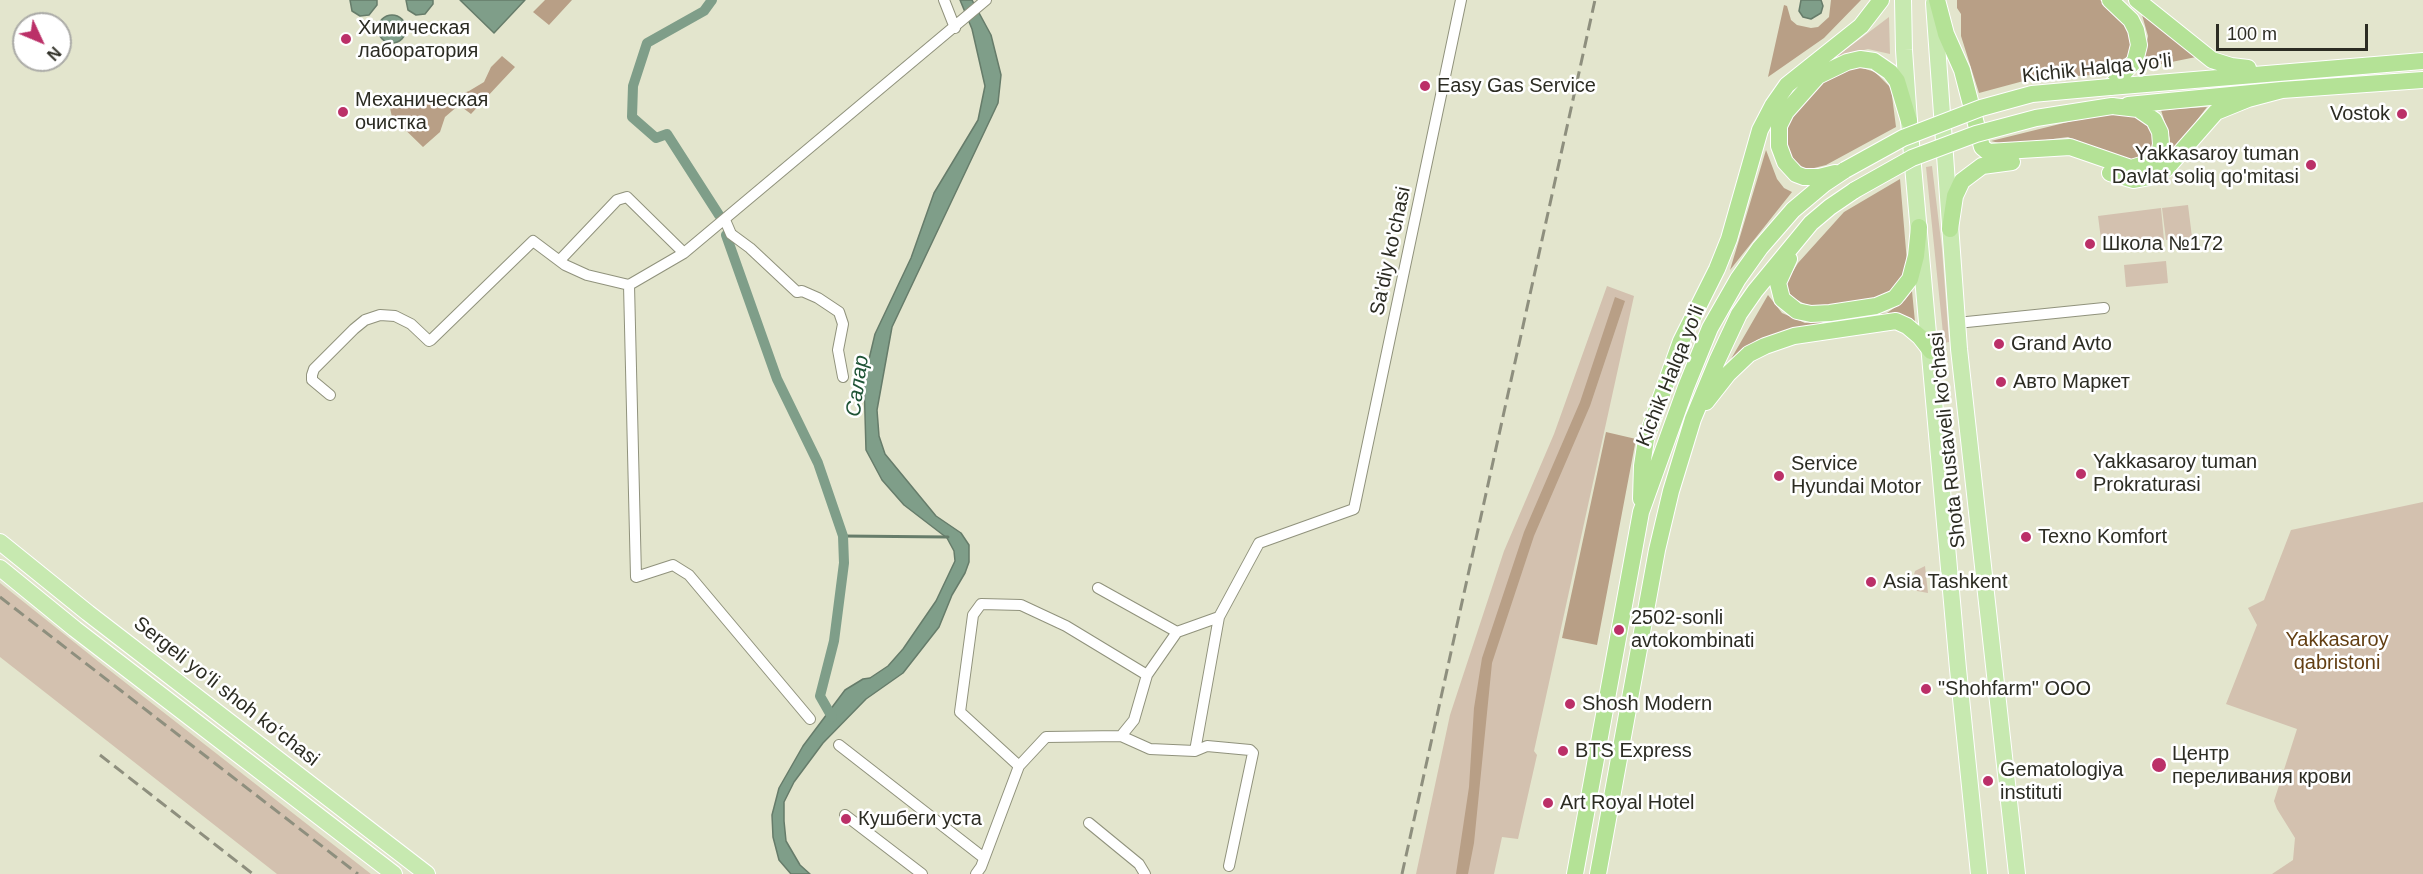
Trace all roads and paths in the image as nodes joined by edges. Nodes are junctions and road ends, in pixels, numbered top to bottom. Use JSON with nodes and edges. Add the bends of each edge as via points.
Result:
{"nodes":[{"id":1,"x":944,"y":0,"type":"edge"},
{"id":2,"x":1461,"y":0,"type":"edge"},
{"id":3,"x":1881,"y":0,"type":"edge"},
{"id":4,"x":1903,"y":0,"type":"edge"},
{"id":5,"x":1935,"y":0,"type":"edge"},
{"id":6,"x":2110,"y":0,"type":"edge"},
{"id":7,"x":2137,"y":0,"type":"edge"},
{"id":8,"x":984,"y":2,"type":"edge"},
{"id":9,"x":960,"y":24,"type":"junction"},
{"id":10,"x":2423,"y":62,"type":"edge"},
{"id":11,"x":2332,"y":68,"type":"junction"},
{"id":12,"x":2423,"y":80,"type":"edge"},
{"id":13,"x":2110,"y":87,"type":"junction"},
{"id":14,"x":2282,"y":90,"type":"junction"},
{"id":15,"x":2112,"y":106,"type":"junction"},
{"id":16,"x":1909,"y":121,"type":"junction"},
{"id":17,"x":1845,"y":170,"type":"junction"},
{"id":18,"x":725,"y":220,"type":"junction"},
{"id":19,"x":1811,"y":223,"type":"junction"},
{"id":20,"x":1919,"y":227,"type":"junction"},
{"id":21,"x":1950,"y":229,"type":"junction"},
{"id":22,"x":684,"y":253,"type":"junction"},
{"id":23,"x":560,"y":260,"type":"junction"},
{"id":24,"x":629,"y":285,"type":"junction"},
{"id":25,"x":2104,"y":308,"type":"dead end"},
{"id":26,"x":1957,"y":323,"type":"junction"},
{"id":27,"x":1931,"y":351,"type":"junction"},
{"id":28,"x":843,"y":377,"type":"dead end"},
{"id":29,"x":330,"y":396,"type":"dead end"},
{"id":30,"x":1693,"y":419,"type":"junction"},
{"id":31,"x":1641,"y":512,"type":"junction"},
{"id":32,"x":0,"y":542,"type":"edge"},
{"id":33,"x":0,"y":568,"type":"edge"},
{"id":34,"x":1098,"y":588,"type":"dead end"},
{"id":35,"x":1219,"y":617,"type":"junction"},
{"id":36,"x":1177,"y":632,"type":"junction"},
{"id":37,"x":1147,"y":675,"type":"junction"},
{"id":38,"x":810,"y":720,"type":"dead end"},
{"id":39,"x":1121,"y":736,"type":"junction"},
{"id":40,"x":839,"y":745,"type":"dead end"},
{"id":41,"x":1195,"y":752,"type":"junction"},
{"id":42,"x":1019,"y":766,"type":"junction"},
{"id":43,"x":1593,"y":771,"type":"junction"},
{"id":44,"x":1616,"y":775,"type":"junction"},
{"id":45,"x":845,"y":815,"type":"dead end"},
{"id":46,"x":1089,"y":823,"type":"dead end"},
{"id":47,"x":1229,"y":866,"type":"dead end"},
{"id":48,"x":982,"y":868,"type":"edge"},
{"id":49,"x":394,"y":874,"type":"edge"},
{"id":50,"x":427,"y":874,"type":"edge"},
{"id":51,"x":922,"y":874,"type":"edge"},
{"id":52,"x":1144,"y":874,"type":"edge"},
{"id":53,"x":1575,"y":874,"type":"edge"},
{"id":54,"x":1598,"y":874,"type":"edge"},
{"id":55,"x":1979,"y":874,"type":"edge"},
{"id":56,"x":2017,"y":874,"type":"edge"}],
"edges":[{"from":1,"to":9,"type":"street"},
{"from":2,"to":35,"type":"street","name":"Sa'diy ko'chasi","via":[[1354,509],[1259,543]]},
{"from":3,"to":31,"type":"highway","via":[[1861,26],[1787,85],[1760,130],[1729,239],[1681,341],[1646,439]]},
{"from":4,"to":16,"type":"main road","name":"Shota Rustaveli ko'chasi"},
{"from":5,"to":15,"type":"highway","via":[[1962,70],[1982,147],[1988,152],[2064,146],[2131,168],[2151,162],[2159,154],[2161,144],[2154,120],[2139,109]]},
{"from":5,"to":21,"type":"main road","name":"Shota Rustaveli ko'chasi"},
{"from":6,"to":13,"type":"highway","via":[[2131,20],[2139,45],[2135,61]]},
{"from":7,"to":11,"type":"highway","via":[[2206,56],[2224,65]]},
{"from":8,"to":9,"type":"street"},
{"from":9,"to":18,"type":"street"},
{"from":10,"to":11,"type":"highway","name":"Kichik Halqa yo'li"},
{"from":11,"to":13,"type":"highway","name":"Kichik Halqa yo'li"},
{"from":12,"to":14,"type":"highway","name":"Kichik Halqa yo'li"},
{"from":13,"to":17,"type":"highway","name":"Kichik Halqa yo'li","bridge":true,"via":[[2032,94],[1981,108],[1903,138]]},
{"from":14,"to":15,"type":"highway","name":"Kichik Halqa yo'li"},
{"from":14,"to":21,"type":"highway","via":[[2219,111],[2166,169],[2147,179],[2126,179],[2066,157],[1982,166],[1968,174],[1958,187]]},
{"from":15,"to":19,"type":"highway","name":"Kichik Halqa yo'li","bridge":true,"via":[[2036,118],[1976,134],[1912,158],[1855,190]]},
{"from":16,"to":17,"type":"highway","via":[[1897,81],[1874,61],[1847,62],[1818,76],[1786,112],[1779,126],[1779,146],[1790,168],[1804,177]]},
{"from":16,"to":20,"type":"main road","name":"Shota Rustaveli ko'chasi"},
{"from":17,"to":31,"type":"highway","name":"Kichik Halqa yo'li","via":[[1793,210],[1760,248],[1727,297],[1686,387]]},
{"from":18,"to":22,"type":"street"},
{"from":18,"to":28,"type":"street","via":[[731,234],[797,292],[818,298],[839,312],[843,324],[838,350]]},
{"from":19,"to":20,"type":"highway","via":[[1778,283],[1782,298],[1789,305],[1811,314],[1864,309],[1895,298],[1910,279]]},
{"from":19,"to":30,"type":"highway","name":"Kichik Halqa yo'li","via":[[1739,315]]},
{"from":20,"to":27,"type":"main road","name":"Shota Rustaveli ko'chasi"},
{"from":21,"to":26,"type":"main road","name":"Shota Rustaveli ko'chasi"},
{"from":22,"to":23,"type":"street","via":[[627,197],[617,201]]},
{"from":22,"to":24,"type":"street"},
{"from":23,"to":24,"type":"street","via":[[587,275]]},
{"from":23,"to":29,"type":"street","via":[[533,241],[430,341],[395,316],[365,320],[314,369],[312,380]]},
{"from":24,"to":38,"type":"street","via":[[636,577],[673,565],[689,575]]},
{"from":25,"to":26,"type":"street"},
{"from":26,"to":56,"type":"main road","name":"Shota Rustaveli ko'chasi"},
{"from":27,"to":30,"type":"highway","via":[[1920,337],[1896,321],[1788,337],[1745,358]]},
{"from":27,"to":55,"type":"main road","name":"Shota Rustaveli ko'chasi"},
{"from":30,"to":44,"type":"highway","name":"Kichik Halqa yo'li","via":[[1663,522]]},
{"from":31,"to":43,"type":"highway","name":"Kichik Halqa yo'li"},
{"from":32,"to":50,"type":"main road","name":"Sergeli yo‘li shoh ko‘chasi"},
{"from":33,"to":49,"type":"main road","name":"Sergeli yo‘li shoh ko‘chasi"},
{"from":34,"to":36,"type":"street"},
{"from":35,"to":36,"type":"street"},
{"from":35,"to":41,"type":"street"},
{"from":36,"to":37,"type":"street"},
{"from":37,"to":39,"type":"street","via":[[1134,720]]},
{"from":37,"to":42,"type":"street","via":[[1066,626],[1021,605],[981,604],[973,615],[960,712]]},
{"from":39,"to":41,"type":"street","via":[[1150,749]]},
{"from":39,"to":42,"type":"street","via":[[1046,737]]},
{"from":40,"to":48,"type":"street"},
{"from":41,"to":47,"type":"street","via":[[1207,746],[1253,753]]},
{"from":42,"to":48,"type":"street"},
{"from":43,"to":44,"type":"highway"},
{"from":43,"to":53,"type":"highway","name":"Kichik Halqa yo'li"},
{"from":44,"to":54,"type":"highway","name":"Kichik Halqa yo'li"},
{"from":45,"to":51,"type":"street"},
{"from":46,"to":52,"type":"street","via":[[1139,864]]}]}
